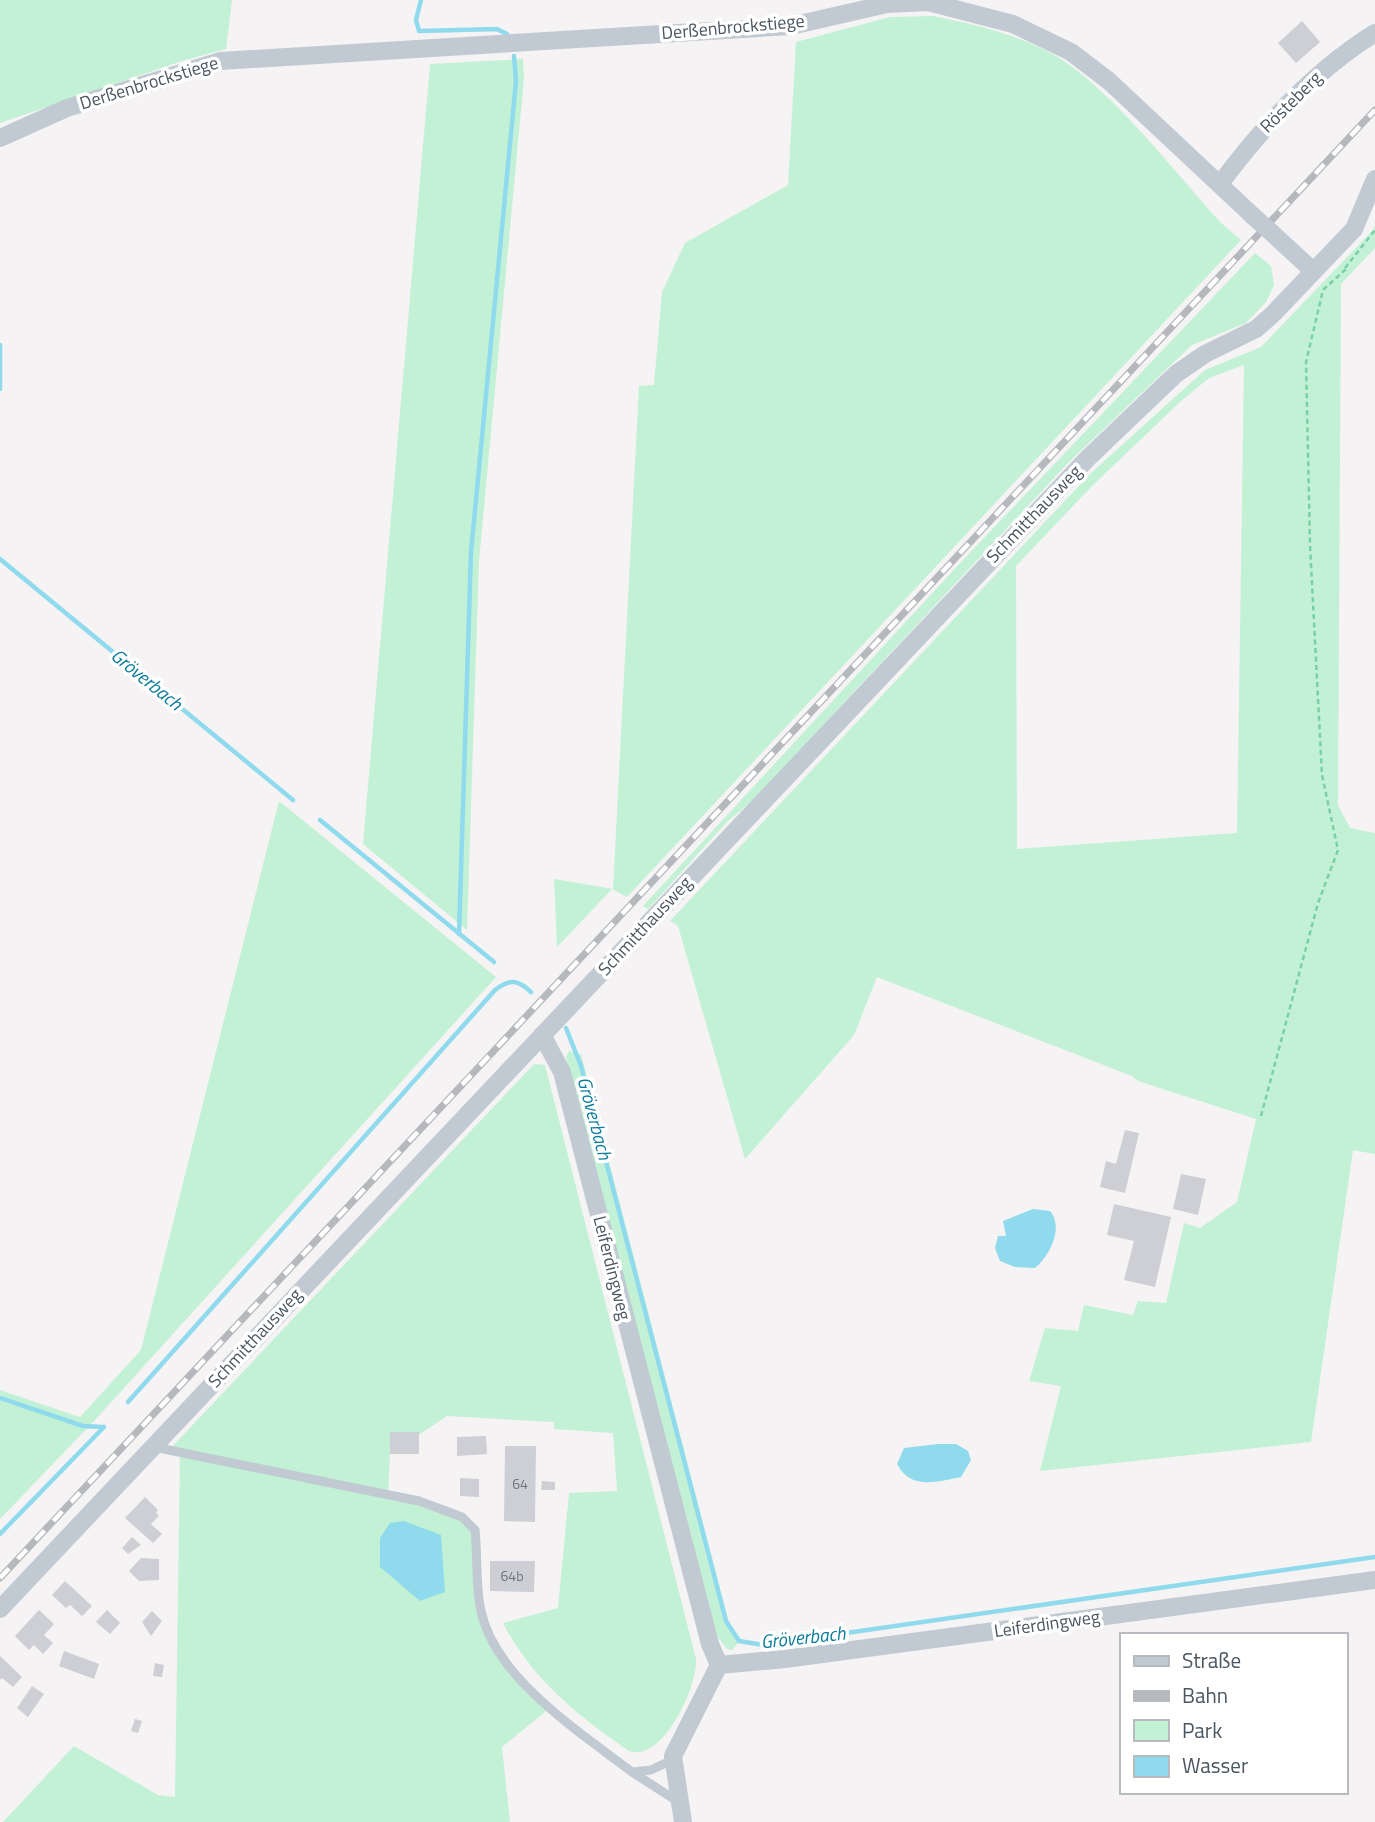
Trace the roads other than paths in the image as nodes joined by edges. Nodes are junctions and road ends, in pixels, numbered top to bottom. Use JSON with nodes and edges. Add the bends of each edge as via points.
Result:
{"nodes":[{"id":1,"x":1375,"y":33,"type":"edge"},
{"id":2,"x":0,"y":138,"type":"edge"},
{"id":3,"x":1375,"y":179,"type":"edge"},
{"id":4,"x":1220,"y":184,"type":"junction"},
{"id":5,"x":1313,"y":271,"type":"junction"},
{"id":6,"x":542,"y":1035,"type":"junction"},
{"id":7,"x":153,"y":1447,"type":"junction"},
{"id":8,"x":1375,"y":1580,"type":"edge"},
{"id":9,"x":0,"y":1609,"type":"edge"},
{"id":10,"x":719,"y":1665,"type":"junction"},
{"id":11,"x":672,"y":1760,"type":"junction"},
{"id":12,"x":632,"y":1773,"type":"junction"},
{"id":13,"x":677,"y":1801,"type":"junction"},
{"id":14,"x":683,"y":1822,"type":"edge"}],
"edges":[{"from":1,"to":4,"type":"street","name":"Rösteberg","via":[[1301,91]]},
{"from":2,"to":4,"type":"street","name":"Derßenbrockstiege","via":[[67,108],[220,61],[791,26],[887,4],[928,2],[1013,24],[1071,52]]},
{"from":3,"to":5,"type":"street","via":[[1354,229]]},
{"from":4,"to":5,"type":"street","name":"Derßenbrockstiege","bridge":true},
{"from":5,"to":6,"type":"street","name":"Schmitthausweg","via":[[1256,329],[1176,374],[1087,458]]},
{"from":6,"to":7,"type":"street","name":"Schmitthausweg"},
{"from":6,"to":10,"type":"street","name":"Leiferdingweg","via":[[562,1072]]},
{"from":7,"to":9,"type":"street","name":"Schmitthausweg"},
{"from":7,"to":12,"type":"lane","via":[[419,1500],[462,1517],[475,1530],[481,1613],[496,1648],[540,1698]]},
{"from":8,"to":10,"type":"street","name":"Leiferdingweg"},
{"from":10,"to":11,"type":"street"},
{"from":11,"to":12,"type":"lane"},
{"from":11,"to":13,"type":"street"},
{"from":12,"to":13,"type":"lane"},
{"from":13,"to":14,"type":"street"}]}
